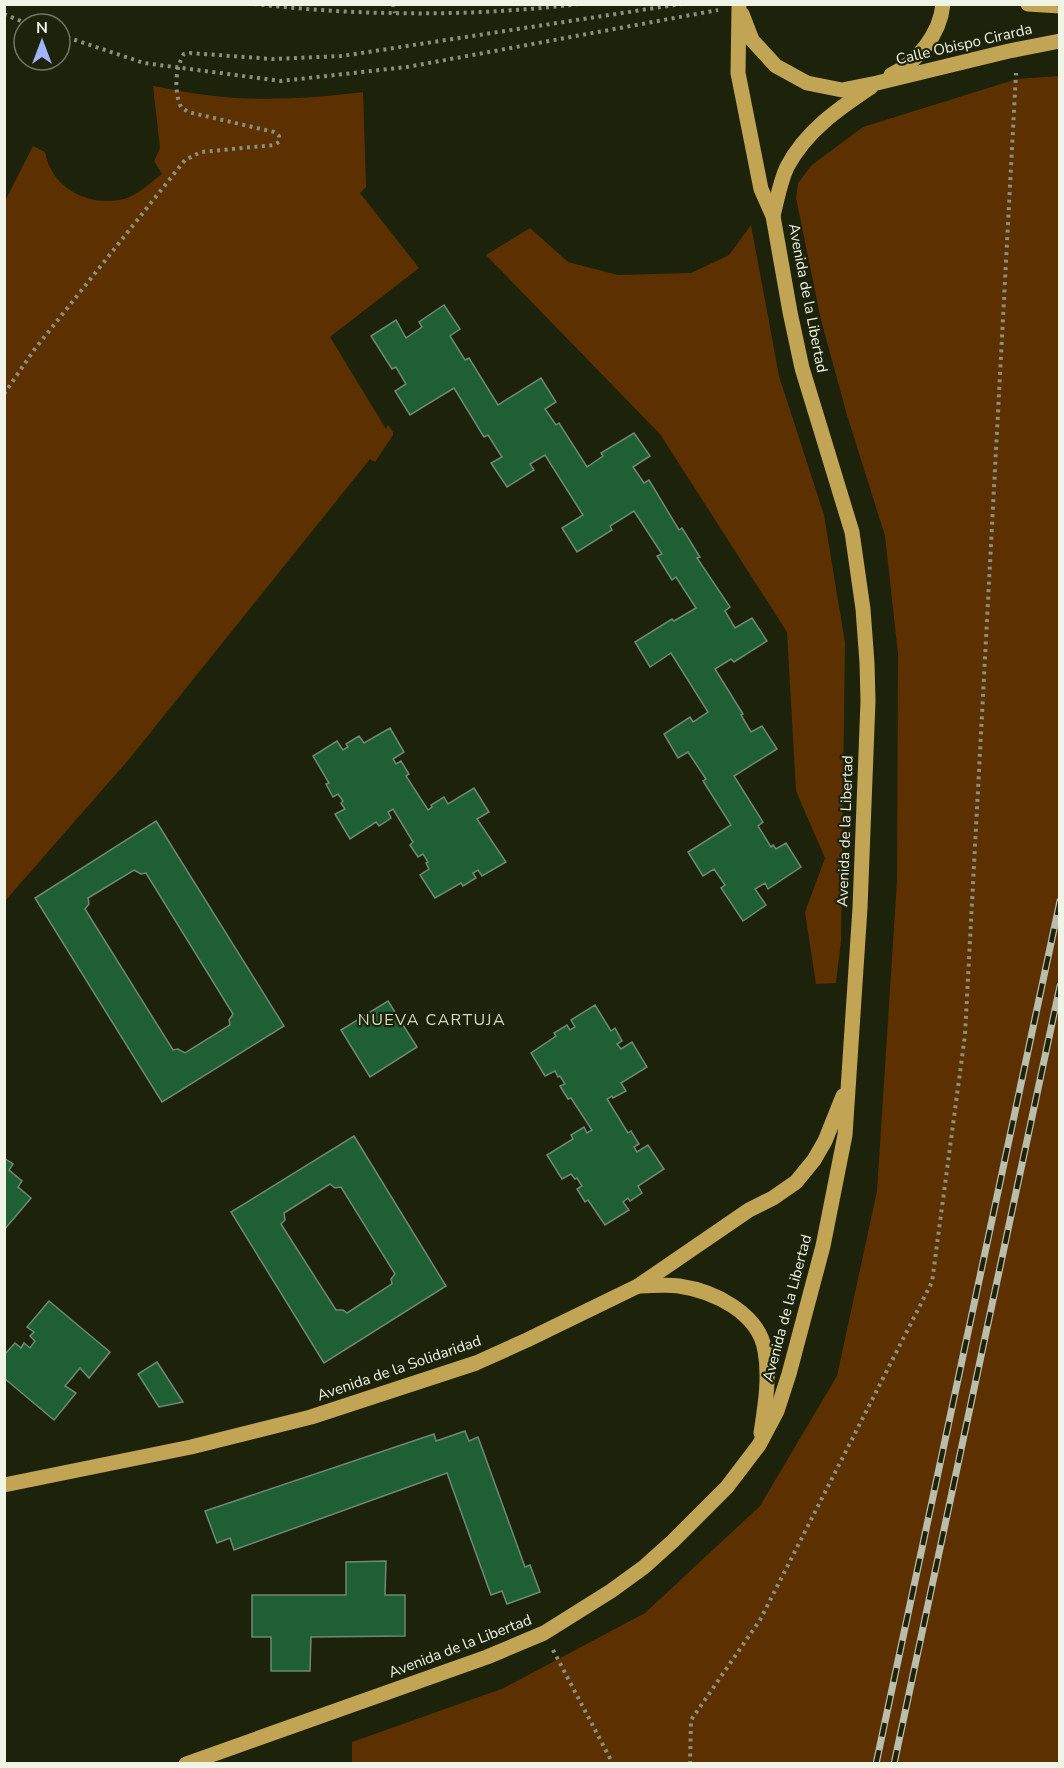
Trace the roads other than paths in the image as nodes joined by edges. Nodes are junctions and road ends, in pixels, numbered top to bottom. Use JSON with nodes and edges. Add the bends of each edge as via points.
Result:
{"nodes":[{"id":1,"x":944,"y":4,"type":"edge"},
{"id":2,"x":1028,"y":4,"type":"edge"},
{"id":3,"x":739,"y":6,"type":"edge"},
{"id":4,"x":1059,"y":6,"type":"edge"},
{"id":5,"x":1059,"y":41,"type":"edge"},
{"id":6,"x":877,"y":83,"type":"junction"},
{"id":7,"x":774,"y":216,"type":"junction"},
{"id":8,"x":848,"y":1082,"type":"junction"},
{"id":9,"x":638,"y":1286,"type":"junction"},
{"id":10,"x":759,"y":1445,"type":"junction"},
{"id":11,"x":4,"y":1485,"type":"edge"},
{"id":12,"x":186,"y":1764,"type":"edge"}],
"edges":[{"from":1,"to":6,"type":"main road","name":"Calle Obispo Cirarda","via":[[929,43],[906,68]]},
{"from":2,"to":4,"type":"main road","name":"Calle Obispo Cirarda"},
{"from":3,"to":6,"type":"main road","name":"Calle Obispo Cirarda","via":[[752,40],[786,72],[807,83],[842,90]]},
{"from":3,"to":7,"type":"main road","name":"Avenida de la Libertad","via":[[738,73],[761,189]]},
{"from":5,"to":6,"type":"main road","name":"Calle Obispo Cirarda"},
{"from":6,"to":7,"type":"main road","name":"Avenida de la Libertad","via":[[828,116],[802,144],[787,167]]},
{"from":7,"to":8,"type":"main road","name":"Avenida de la Libertad","via":[[802,368],[852,532],[863,609],[868,701]]},
{"from":8,"to":9,"type":"main road","name":"Avenida de la Solidaridad","via":[[825,1141],[796,1182]]},
{"from":8,"to":10,"type":"main road","name":"Avenida de la Libertad","via":[[845,1135],[823,1246],[777,1411]]},
{"from":9,"to":10,"type":"main road","name":"Avenida de la Libertad","via":[[679,1285],[710,1294],[737,1308],[755,1326],[765,1348],[767,1372]]},
{"from":9,"to":11,"type":"main road","name":"Avenida de la Solidaridad","via":[[476,1364],[372,1398],[192,1447]]},
{"from":10,"to":12,"type":"main road","name":"Avenida de la Libertad","via":[[704,1512],[651,1560],[611,1591],[544,1633]]}]}
